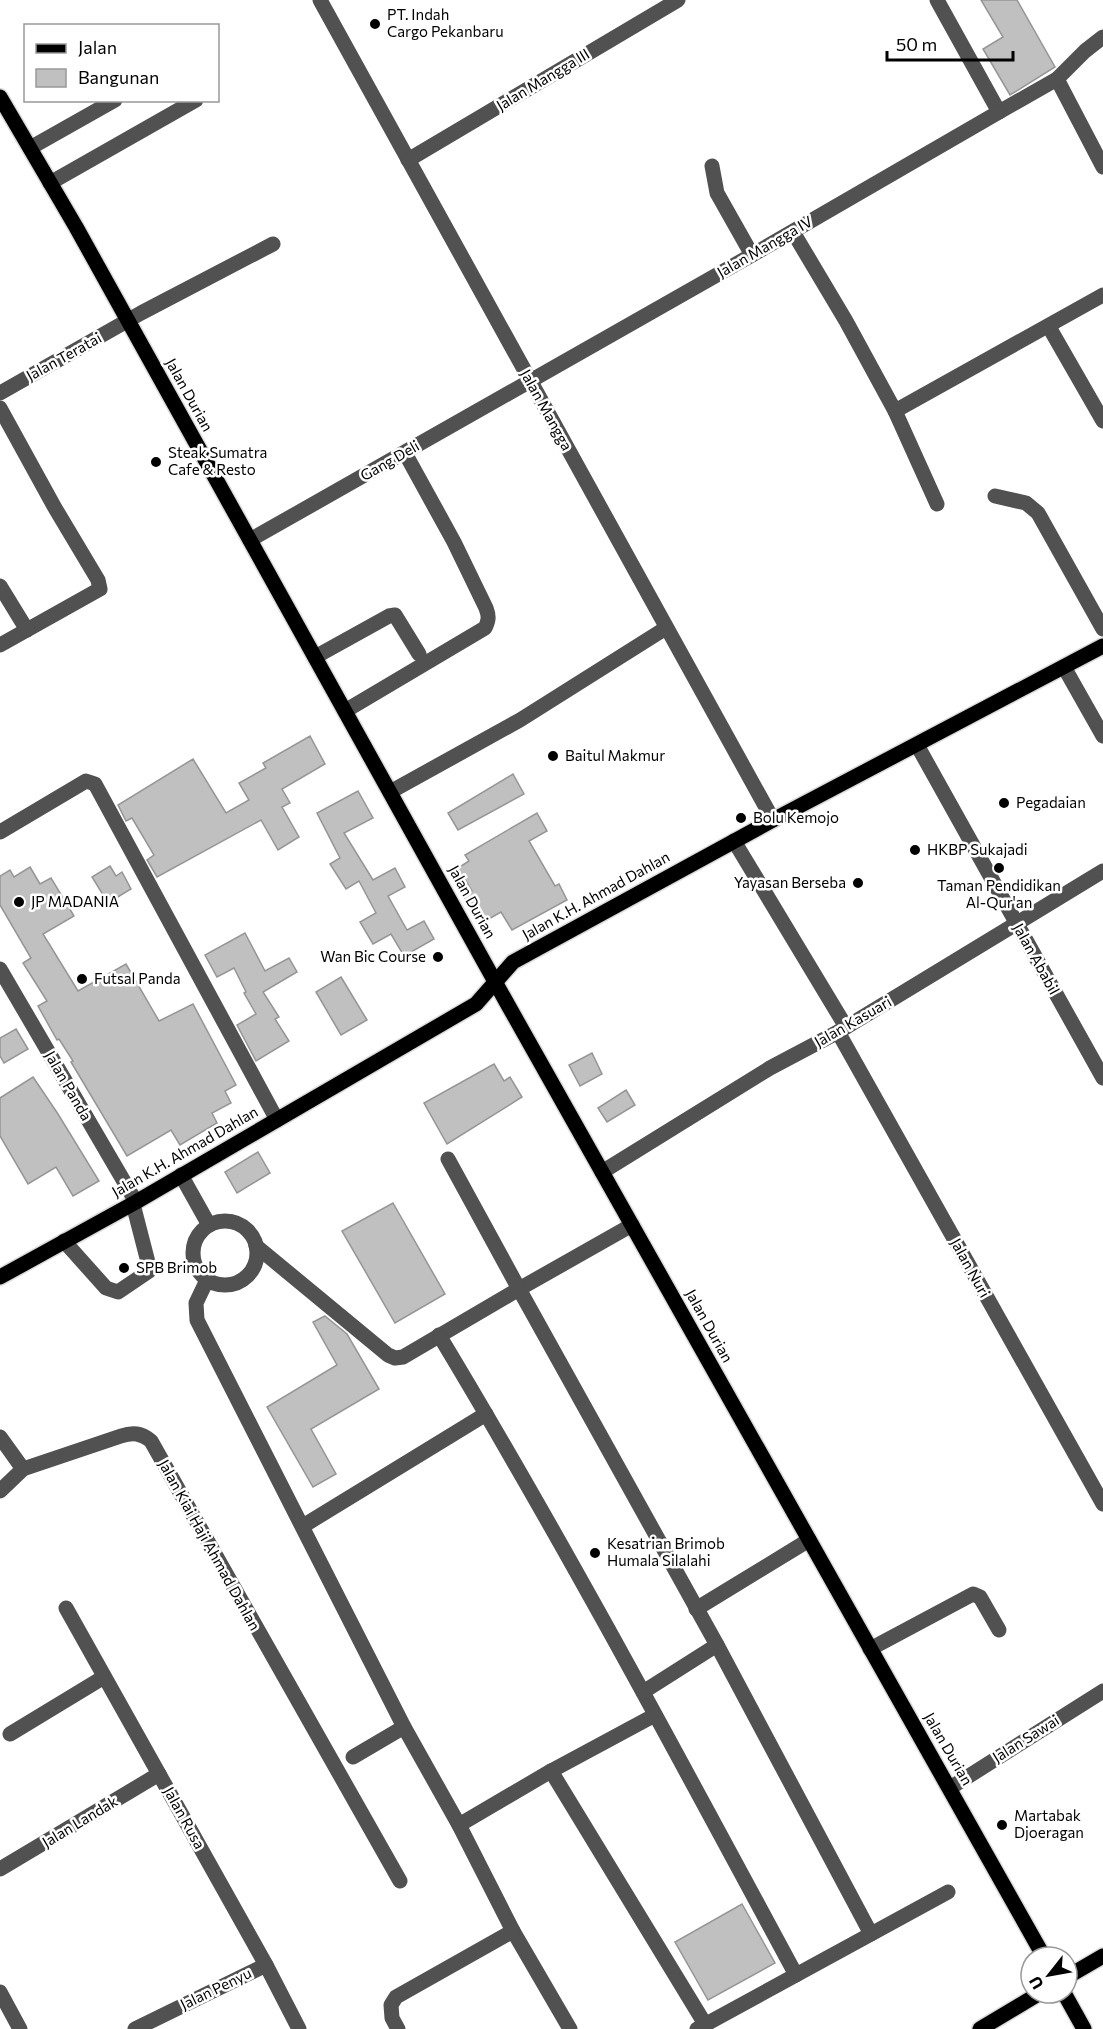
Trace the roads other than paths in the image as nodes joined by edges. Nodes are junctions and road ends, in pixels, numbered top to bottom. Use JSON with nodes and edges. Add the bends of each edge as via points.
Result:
{"nodes":[{"id":1,"x":320,"y":0,"type":"edge"},
{"id":2,"x":678,"y":0,"type":"edge"},
{"id":3,"x":940,"y":1,"type":"edge"},
{"id":4,"x":1103,"y":37,"type":"edge"},
{"id":5,"x":1057,"y":79,"type":"junction"},
{"id":6,"x":111,"y":102,"type":"edge"},
{"id":7,"x":192,"y":102,"type":"edge"},
{"id":8,"x":2,"y":105,"type":"edge"},
{"id":9,"x":999,"y":112,"type":"junction"},
{"id":10,"x":30,"y":148,"type":"junction"},
{"id":11,"x":408,"y":160,"type":"junction"},
{"id":12,"x":712,"y":166,"type":"dead end"},
{"id":13,"x":1103,"y":167,"type":"edge"},
{"id":14,"x":50,"y":183,"type":"junction"},
{"id":15,"x":793,"y":232,"type":"junction"},
{"id":16,"x":273,"y":244,"type":"dead end"},
{"id":17,"x":752,"y":255,"type":"junction"},
{"id":18,"x":1103,"y":295,"type":"edge"},
{"id":19,"x":128,"y":321,"type":"junction"},
{"id":20,"x":1049,"y":327,"type":"junction"},
{"id":21,"x":530,"y":380,"type":"junction"},
{"id":22,"x":0,"y":393,"type":"edge"},
{"id":23,"x":0,"y":408,"type":"edge"},
{"id":24,"x":895,"y":411,"type":"junction"},
{"id":25,"x":1103,"y":421,"type":"edge"},
{"id":26,"x":405,"y":453,"type":"junction"},
{"id":27,"x":995,"y":496,"type":"dead end"},
{"id":28,"x":937,"y":504,"type":"dead end"},
{"id":29,"x":250,"y":540,"type":"junction"},
{"id":30,"x":0,"y":586,"type":"edge"},
{"id":31,"x":666,"y":628,"type":"junction"},
{"id":32,"x":1103,"y":629,"type":"edge"},
{"id":33,"x":27,"y":630,"type":"junction"},
{"id":34,"x":0,"y":645,"type":"edge"},
{"id":35,"x":1103,"y":646,"type":"edge"},
{"id":36,"x":419,"y":654,"type":"dead end"},
{"id":37,"x":315,"y":657,"type":"junction"},
{"id":38,"x":1064,"y":667,"type":"junction"},
{"id":39,"x":345,"y":711,"type":"junction"},
{"id":40,"x":1103,"y":736,"type":"edge"},
{"id":41,"x":917,"y":745,"type":"junction"},
{"id":42,"x":390,"y":792,"type":"junction"},
{"id":43,"x":773,"y":820,"type":"junction"},
{"id":44,"x":0,"y":832,"type":"edge"},
{"id":45,"x":734,"y":841,"type":"junction"},
{"id":46,"x":1103,"y":871,"type":"edge"},
{"id":47,"x":1016,"y":923,"type":"junction"},
{"id":48,"x":0,"y":969,"type":"edge"},
{"id":49,"x":496,"y":982,"type":"junction"},
{"id":50,"x":842,"y":1030,"type":"junction"},
{"id":51,"x":1103,"y":1078,"type":"edge"},
{"id":52,"x":278,"y":1120,"type":"junction"},
{"id":53,"x":448,"y":1159,"type":"dead end"},
{"id":54,"x":602,"y":1172,"type":"junction"},
{"id":55,"x":181,"y":1175,"type":"junction"},
{"id":56,"x":135,"y":1203,"type":"junction"},
{"id":57,"x":209,"y":1225,"type":"junction"},
{"id":58,"x":632,"y":1225,"type":"junction"},
{"id":59,"x":64,"y":1241,"type":"junction"},
{"id":60,"x":256,"y":1246,"type":"junction"},
{"id":61,"x":0,"y":1277,"type":"edge"},
{"id":62,"x":207,"y":1280,"type":"junction"},
{"id":63,"x":519,"y":1288,"type":"junction"},
{"id":64,"x":439,"y":1335,"type":"junction"},
{"id":65,"x":486,"y":1414,"type":"junction"},
{"id":66,"x":0,"y":1437,"type":"edge"},
{"id":67,"x":23,"y":1469,"type":"junction"},
{"id":68,"x":0,"y":1491,"type":"edge"},
{"id":69,"x":1103,"y":1504,"type":"edge"},
{"id":70,"x":303,"y":1526,"type":"junction"},
{"id":71,"x":809,"y":1540,"type":"junction"},
{"id":72,"x":66,"y":1608,"type":"dead end"},
{"id":73,"x":696,"y":1608,"type":"junction"},
{"id":74,"x":999,"y":1630,"type":"dead end"},
{"id":75,"x":717,"y":1645,"type":"junction"},
{"id":76,"x":870,"y":1649,"type":"junction"},
{"id":77,"x":104,"y":1677,"type":"junction"},
{"id":78,"x":1103,"y":1691,"type":"edge"},
{"id":79,"x":643,"y":1692,"type":"junction"},
{"id":80,"x":656,"y":1715,"type":"junction"},
{"id":81,"x":404,"y":1727,"type":"junction"},
{"id":82,"x":10,"y":1734,"type":"dead end"},
{"id":83,"x":353,"y":1757,"type":"dead end"},
{"id":84,"x":551,"y":1771,"type":"junction"},
{"id":85,"x":159,"y":1774,"type":"junction"},
{"id":86,"x":950,"y":1788,"type":"junction"},
{"id":87,"x":459,"y":1825,"type":"junction"},
{"id":88,"x":0,"y":1869,"type":"edge"},
{"id":89,"x":400,"y":1881,"type":"dead end"},
{"id":90,"x":948,"y":1892,"type":"dead end"},
{"id":91,"x":513,"y":1931,"type":"junction"},
{"id":92,"x":871,"y":1934,"type":"junction"},
{"id":93,"x":1037,"y":1945,"type":"edge"},
{"id":94,"x":1103,"y":1956,"type":"edge"},
{"id":95,"x":266,"y":1965,"type":"junction"},
{"id":96,"x":1079,"y":1970,"type":"edge"},
{"id":97,"x":796,"y":1975,"type":"junction"},
{"id":98,"x":0,"y":1992,"type":"edge"},
{"id":99,"x":1020,"y":2005,"type":"edge"},
{"id":100,"x":1071,"y":2005,"type":"edge"},
{"id":101,"x":701,"y":2027,"type":"edge"},
{"id":102,"x":20,"y":2029,"type":"edge"},
{"id":103,"x":135,"y":2029,"type":"edge"},
{"id":104,"x":299,"y":2029,"type":"edge"},
{"id":105,"x":398,"y":2029,"type":"edge"},
{"id":106,"x":570,"y":2029,"type":"edge"},
{"id":107,"x":980,"y":2029,"type":"edge"},
{"id":108,"x":1084,"y":2029,"type":"edge"}],
"edges":[{"from":1,"to":11,"type":"street","name":"Jalan Mangga"},
{"from":2,"to":11,"type":"street","name":"Jalan Mangga III"},
{"from":3,"to":9,"type":"street"},
{"from":4,"to":5,"type":"street","name":"Jalan Mangga IV"},
{"from":5,"to":9,"type":"street","name":"Jalan Mangga IV"},
{"from":5,"to":13,"type":"street"},
{"from":6,"to":10,"type":"street"},
{"from":7,"to":14,"type":"street"},
{"from":8,"to":10,"type":"main road","name":"Jalan Durian"},
{"from":9,"to":15,"type":"street","name":"Jalan Mangga IV"},
{"from":10,"to":14,"type":"main road","name":"Jalan Durian"},
{"from":11,"to":21,"type":"street","name":"Jalan Mangga"},
{"from":12,"to":17,"type":"street","via":[[717,193]]},
{"from":14,"to":19,"type":"main road","name":"Jalan Durian"},
{"from":15,"to":17,"type":"street","name":"Jalan Mangga IV"},
{"from":15,"to":24,"type":"street"},
{"from":16,"to":19,"type":"street","name":"Jalan Teratai"},
{"from":17,"to":21,"type":"street","name":"Jalan Mangga IV"},
{"from":18,"to":20,"type":"street"},
{"from":19,"to":22,"type":"street","name":"Jalan Teratai"},
{"from":19,"to":29,"type":"main road","name":"Jalan Durian"},
{"from":20,"to":24,"type":"street"},
{"from":20,"to":25,"type":"street"},
{"from":21,"to":26,"type":"street","name":"Gang Deli"},
{"from":21,"to":31,"type":"street","name":"Jalan Mangga"},
{"from":23,"to":33,"type":"street","via":[[100,585],[100,589]]},
{"from":24,"to":28,"type":"street"},
{"from":26,"to":29,"type":"street","name":"Gang Deli"},
{"from":26,"to":39,"type":"street","via":[[454,542],[489,615],[488,623]]},
{"from":27,"to":32,"type":"street","via":[[1026,503],[1038,513]]},
{"from":29,"to":37,"type":"main road","name":"Jalan Durian"},
{"from":30,"to":33,"type":"street"},
{"from":31,"to":42,"type":"street","via":[[520,720]]},
{"from":31,"to":43,"type":"street","name":"Jalan Mangga"},
{"from":33,"to":34,"type":"street"},
{"from":35,"to":38,"type":"main road","name":"Jalan K.H. Ahmad Dahlan"},
{"from":36,"to":37,"type":"street","via":[[395,615]]},
{"from":37,"to":39,"type":"main road","name":"Jalan Durian"},
{"from":38,"to":40,"type":"street"},
{"from":38,"to":41,"type":"main road","name":"Jalan K.H. Ahmad Dahlan"},
{"from":39,"to":42,"type":"main road","name":"Jalan Durian"},
{"from":41,"to":43,"type":"main road","name":"Jalan K.H. Ahmad Dahlan"},
{"from":41,"to":47,"type":"street","name":"Jalan Ababil"},
{"from":42,"to":49,"type":"main road","name":"Jalan Durian"},
{"from":43,"to":45,"type":"main road","name":"Jalan K.H. Ahmad Dahlan"},
{"from":44,"to":52,"type":"street","via":[[86,781],[95,784]]},
{"from":45,"to":49,"type":"main road","name":"Jalan K.H. Ahmad Dahlan","via":[[513,963]]},
{"from":45,"to":50,"type":"street","name":"Jalan Nuri"},
{"from":46,"to":47,"type":"street","name":"Jalan Kasuari"},
{"from":47,"to":50,"type":"street","name":"Jalan Kasuari"},
{"from":47,"to":51,"type":"street","name":"Jalan Ababil"},
{"from":48,"to":56,"type":"street","name":"Jalan Panda"},
{"from":49,"to":52,"type":"main road","name":"Jalan K.H. Ahmad Dahlan","via":[[476,1004]]},
{"from":49,"to":54,"type":"main road","name":"Jalan Durian"},
{"from":50,"to":54,"type":"street","name":"Jalan Kasuari","via":[[771,1068]]},
{"from":50,"to":69,"type":"street","name":"Jalan Nuri"},
{"from":52,"to":55,"type":"main road","name":"Jalan K.H. Ahmad Dahlan"},
{"from":53,"to":63,"type":"street"},
{"from":54,"to":58,"type":"main road","name":"Jalan Durian"},
{"from":55,"to":56,"type":"main road","name":"Jalan K.H. Ahmad Dahlan"},
{"from":55,"to":57,"type":"street"},
{"from":56,"to":59,"type":"main road","name":"Jalan K.H. Ahmad Dahlan"},
{"from":56,"to":59,"type":"street","name":"Jalan Panda","via":[[149,1271],[118,1292],[106,1288]]},
{"from":57,"to":60,"type":"street","via":[[224,1221],[238,1224],[250,1233]]},
{"from":57,"to":62,"type":"street","via":[[195,1241],[193,1252],[194,1263]]},
{"from":58,"to":63,"type":"street"},
{"from":58,"to":71,"type":"main road","name":"Jalan Durian"},
{"from":59,"to":61,"type":"main road","name":"Jalan K.H. Ahmad Dahlan"},
{"from":60,"to":62,"type":"street","via":[[254,1267],[240,1282],[227,1286]]},
{"from":60,"to":64,"type":"street","via":[[395,1359]]},
{"from":62,"to":70,"type":"street","via":[[196,1304],[197,1320]]},
{"from":63,"to":64,"type":"street"},
{"from":63,"to":73,"type":"street"},
{"from":64,"to":65,"type":"street"},
{"from":65,"to":70,"type":"street"},
{"from":65,"to":79,"type":"street"},
{"from":66,"to":67,"type":"street"},
{"from":67,"to":68,"type":"street"},
{"from":67,"to":89,"type":"street","name":"Jalan Kiai Haji Ahmad Dahlan","via":[[130,1433],[151,1441]]},
{"from":70,"to":81,"type":"street"},
{"from":71,"to":73,"type":"street"},
{"from":71,"to":76,"type":"main road","name":"Jalan Durian"},
{"from":72,"to":77,"type":"street","name":"Jalan Rusa"},
{"from":73,"to":75,"type":"street"},
{"from":74,"to":76,"type":"street","via":[[980,1597],[973,1594]]},
{"from":75,"to":79,"type":"street"},
{"from":75,"to":92,"type":"street"},
{"from":76,"to":86,"type":"main road","name":"Jalan Durian"},
{"from":77,"to":82,"type":"street"},
{"from":77,"to":85,"type":"street","name":"Jalan Rusa"},
{"from":78,"to":86,"type":"street","name":"Jalan Sawai"},
{"from":79,"to":80,"type":"street"},
{"from":80,"to":84,"type":"street"},
{"from":80,"to":97,"type":"street"},
{"from":81,"to":83,"type":"street"},
{"from":81,"to":87,"type":"street"},
{"from":84,"to":87,"type":"street"},
{"from":84,"to":101,"type":"street"},
{"from":85,"to":88,"type":"street","name":"Jalan Landak"},
{"from":85,"to":95,"type":"street","name":"Jalan Rusa"},
{"from":86,"to":93,"type":"main road","name":"Jalan Durian"},
{"from":87,"to":91,"type":"street"},
{"from":90,"to":92,"type":"street"},
{"from":91,"to":105,"type":"street","via":[[396,1997],[391,2005]]},
{"from":91,"to":106,"type":"street"},
{"from":92,"to":97,"type":"street"},
{"from":94,"to":96,"type":"main road"},
{"from":95,"to":103,"type":"street","name":"Jalan Penyu"},
{"from":95,"to":104,"type":"street","name":"Jalan Rusa"},
{"from":97,"to":101,"type":"street"},
{"from":98,"to":102,"type":"street"},
{"from":99,"to":107,"type":"main road"},
{"from":100,"to":108,"type":"main road"}]}
